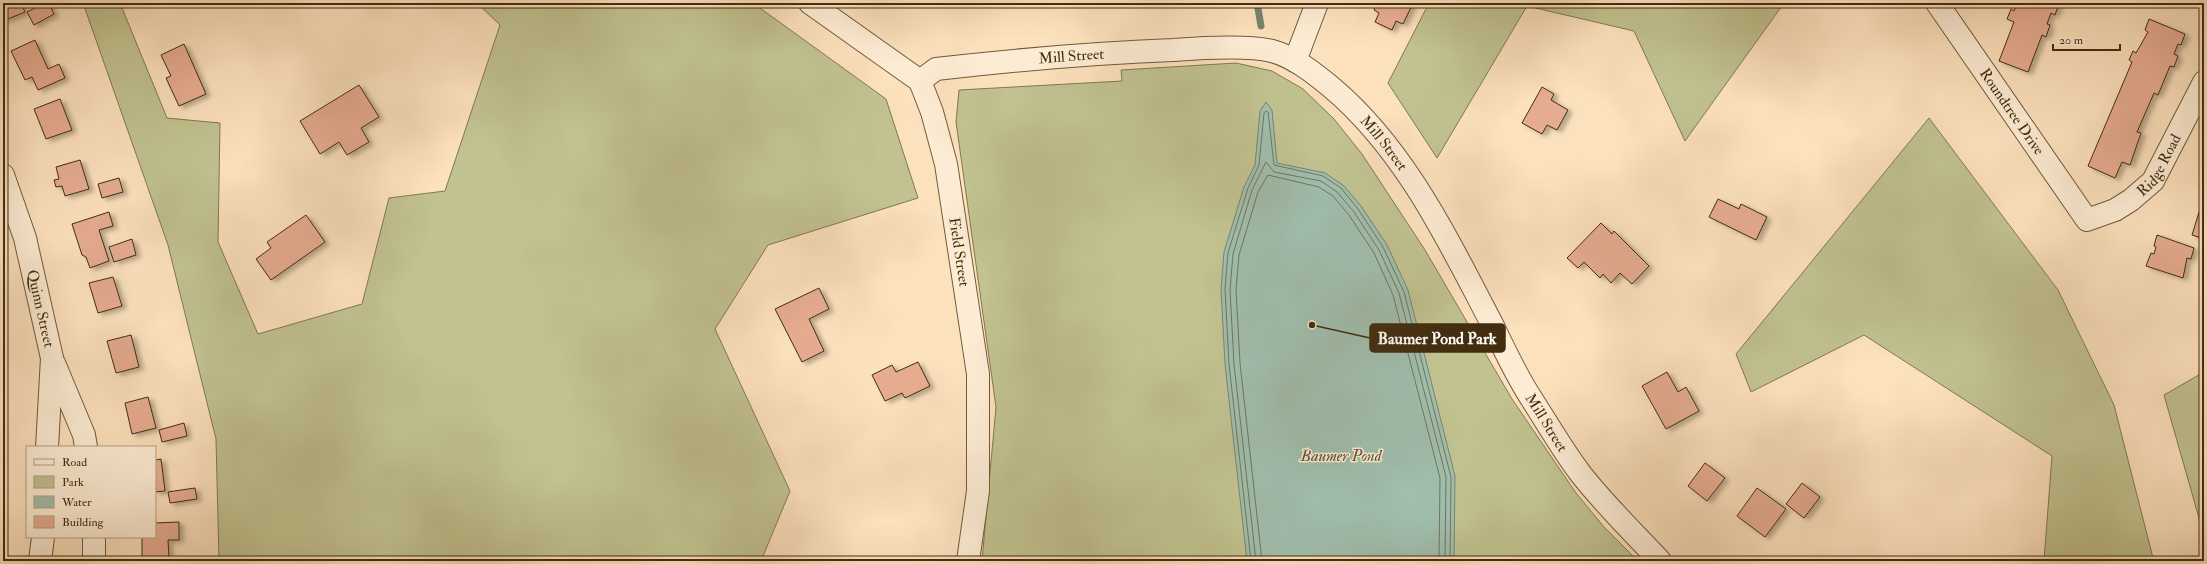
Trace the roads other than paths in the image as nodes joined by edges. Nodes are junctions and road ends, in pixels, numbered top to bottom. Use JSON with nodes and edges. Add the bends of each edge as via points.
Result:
{"nodes":[{"id":1,"x":810,"y":3,"type":"edge"},
{"id":2,"x":1317,"y":3,"type":"edge"},
{"id":3,"x":1937,"y":3,"type":"edge"},
{"id":4,"x":1295,"y":61,"type":"junction"},
{"id":5,"x":920,"y":81,"type":"junction"},
{"id":6,"x":2204,"y":82,"type":"edge"},
{"id":7,"x":3,"y":175,"type":"edge"},
{"id":8,"x":2087,"y":220,"type":"joint"},
{"id":9,"x":52,"y":358,"type":"junction"},
{"id":10,"x":47,"y":446,"type":"edge"},
{"id":11,"x":86,"y":446,"type":"edge"},
{"id":12,"x":43,"y":538,"type":"edge"},
{"id":13,"x":94,"y":538,"type":"edge"},
{"id":14,"x":40,"y":561,"type":"edge"},
{"id":15,"x":94,"y":561,"type":"edge"},
{"id":16,"x":968,"y":561,"type":"edge"},
{"id":17,"x":1660,"y":561,"type":"edge"}],
"edges":[{"from":1,"to":5,"type":"street"},
{"from":2,"to":4,"type":"street"},
{"from":3,"to":8,"type":"street","name":"Roundtree Drive"},
{"from":4,"to":5,"type":"street","name":"Mill Street","via":[[1270,50],[1199,48],[1056,56],[936,69]]},
{"from":4,"to":17,"type":"street","name":"Mill Street","via":[[1321,78],[1348,101],[1375,131],[1406,173],[1458,259],[1529,395],[1553,433],[1598,495]]},
{"from":5,"to":16,"type":"street","name":"Field Street","via":[[932,112],[946,164],[978,374],[978,491]]},
{"from":6,"to":8,"type":"street","name":"Ridge Road","via":[[2153,181],[2115,210]]},
{"from":7,"to":9,"type":"street","name":"Quinn Street","via":[[26,238]]},
{"from":9,"to":10,"type":"street","name":"Quinn Street"},
{"from":9,"to":11,"type":"street","via":[[84,435]]},
{"from":12,"to":14,"type":"street"},
{"from":13,"to":15,"type":"street"}]}
